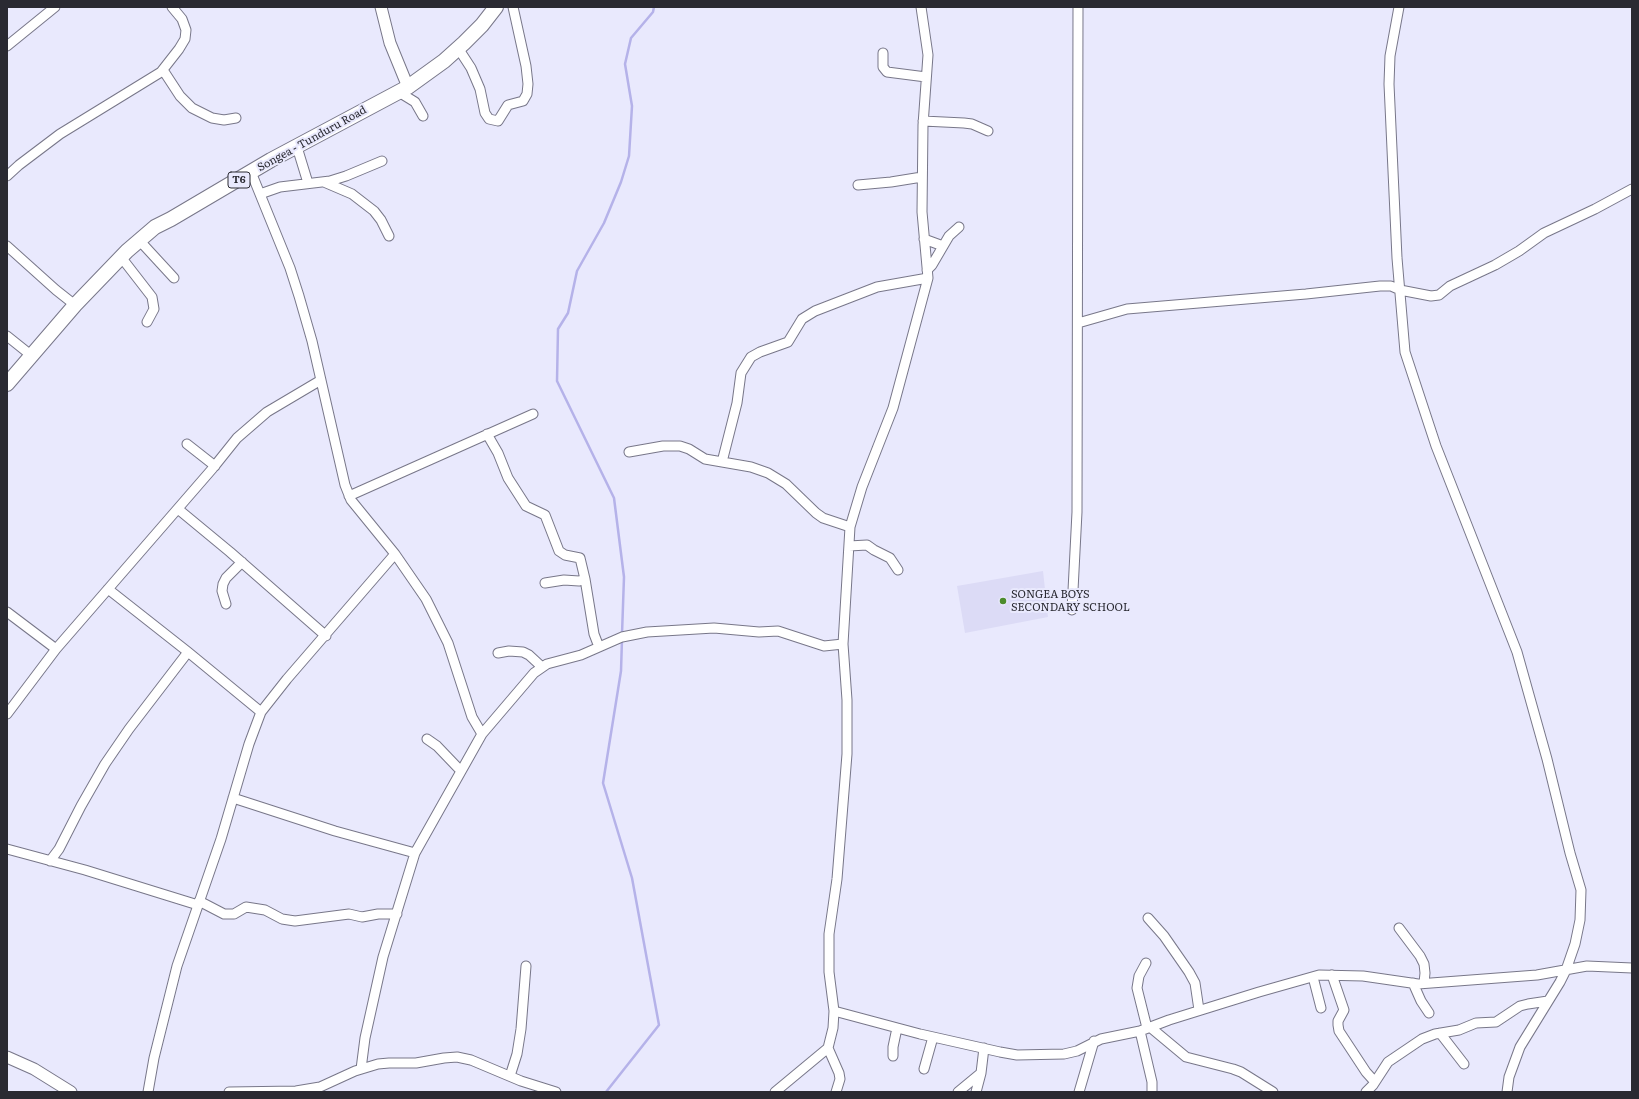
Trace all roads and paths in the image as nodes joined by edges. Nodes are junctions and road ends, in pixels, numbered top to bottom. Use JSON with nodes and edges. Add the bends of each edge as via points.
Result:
{"nodes":[{"id":1,"x":55,"y":7,"type":"edge"},
{"id":2,"x":172,"y":7,"type":"edge"},
{"id":3,"x":381,"y":7,"type":"edge"},
{"id":4,"x":496,"y":7,"type":"edge"},
{"id":5,"x":513,"y":7,"type":"edge"},
{"id":6,"x":921,"y":7,"type":"edge"},
{"id":7,"x":1078,"y":7,"type":"edge"},
{"id":8,"x":1399,"y":7,"type":"edge"},
{"id":9,"x":7,"y":46,"type":"edge"},
{"id":10,"x":458,"y":48,"type":"junction"},
{"id":11,"x":883,"y":53,"type":"dead end"},
{"id":12,"x":163,"y":70,"type":"junction"},
{"id":13,"x":926,"y":77,"type":"junction"},
{"id":14,"x":402,"y":90,"type":"junction"},
{"id":15,"x":422,"y":116,"type":"dead end"},
{"id":16,"x":236,"y":118,"type":"dead end"},
{"id":17,"x":923,"y":121,"type":"junction"},
{"id":18,"x":988,"y":131,"type":"dead end"},
{"id":19,"x":297,"y":147,"type":"junction"},
{"id":20,"x":382,"y":161,"type":"dead end"},
{"id":21,"x":251,"y":172,"type":"junction"},
{"id":22,"x":7,"y":176,"type":"edge"},
{"id":23,"x":922,"y":177,"type":"junction"},
{"id":24,"x":324,"y":182,"type":"junction"},
{"id":25,"x":308,"y":183,"type":"junction"},
{"id":26,"x":858,"y":184,"type":"dead end"},
{"id":27,"x":1632,"y":189,"type":"edge"},
{"id":28,"x":260,"y":194,"type":"junction"},
{"id":29,"x":959,"y":227,"type":"dead end"},
{"id":30,"x":389,"y":236,"type":"dead end"},
{"id":31,"x":924,"y":239,"type":"junction"},
{"id":32,"x":139,"y":240,"type":"junction"},
{"id":33,"x":7,"y":246,"type":"edge"},
{"id":34,"x":943,"y":246,"type":"junction"},
{"id":35,"x":121,"y":257,"type":"junction"},
{"id":36,"x":927,"y":274,"type":"junction"},
{"id":37,"x":174,"y":278,"type":"dead end"},
{"id":38,"x":1400,"y":290,"type":"junction"},
{"id":39,"x":75,"y":305,"type":"junction"},
{"id":40,"x":147,"y":322,"type":"dead end"},
{"id":41,"x":1078,"y":323,"type":"junction"},
{"id":42,"x":7,"y":336,"type":"edge"},
{"id":43,"x":32,"y":356,"type":"junction"},
{"id":44,"x":321,"y":380,"type":"junction"},
{"id":45,"x":7,"y":384,"type":"edge"},
{"id":46,"x":533,"y":414,"type":"dead end"},
{"id":47,"x":487,"y":434,"type":"junction"},
{"id":48,"x":187,"y":444,"type":"dead end"},
{"id":49,"x":629,"y":452,"type":"dead end"},
{"id":50,"x":722,"y":462,"type":"junction"},
{"id":51,"x":215,"y":466,"type":"junction"},
{"id":52,"x":349,"y":496,"type":"junction"},
{"id":53,"x":178,"y":509,"type":"junction"},
{"id":54,"x":850,"y":527,"type":"junction"},
{"id":55,"x":849,"y":546,"type":"junction"},
{"id":56,"x":395,"y":554,"type":"junction"},
{"id":57,"x":242,"y":562,"type":"junction"},
{"id":58,"x":898,"y":570,"type":"dead end"},
{"id":59,"x":585,"y":579,"type":"junction"},
{"id":60,"x":545,"y":583,"type":"dead end"},
{"id":61,"x":108,"y":589,"type":"junction"},
{"id":62,"x":226,"y":604,"type":"dead end"},
{"id":63,"x":1072,"y":610,"type":"dead end"},
{"id":64,"x":7,"y":612,"type":"edge"},
{"id":65,"x":326,"y":636,"type":"junction"},
{"id":66,"x":843,"y":644,"type":"junction"},
{"id":67,"x":599,"y":646,"type":"junction"},
{"id":68,"x":56,"y":649,"type":"junction"},
{"id":69,"x":188,"y":652,"type":"junction"},
{"id":70,"x":498,"y":653,"type":"dead end"},
{"id":71,"x":542,"y":667,"type":"junction"},
{"id":72,"x":261,"y":712,"type":"junction"},
{"id":73,"x":7,"y":714,"type":"edge"},
{"id":74,"x":482,"y":734,"type":"junction"},
{"id":75,"x":428,"y":739,"type":"dead end"},
{"id":76,"x":460,"y":770,"type":"junction"},
{"id":77,"x":233,"y":798,"type":"junction"},
{"id":78,"x":7,"y":849,"type":"edge"},
{"id":79,"x":415,"y":853,"type":"junction"},
{"id":80,"x":50,"y":861,"type":"junction"},
{"id":81,"x":199,"y":903,"type":"junction"},
{"id":82,"x":396,"y":914,"type":"junction"},
{"id":83,"x":1148,"y":918,"type":"dead end"},
{"id":84,"x":1399,"y":928,"type":"dead end"},
{"id":85,"x":1146,"y":963,"type":"dead end"},
{"id":86,"x":526,"y":966,"type":"dead end"},
{"id":87,"x":1632,"y":968,"type":"edge"},
{"id":88,"x":1566,"y":970,"type":"junction"},
{"id":89,"x":1332,"y":975,"type":"junction"},
{"id":90,"x":1313,"y":977,"type":"junction"},
{"id":91,"x":1413,"y":983,"type":"junction"},
{"id":92,"x":1424,"y":983,"type":"junction"},
{"id":93,"x":1548,"y":1001,"type":"junction"},
{"id":94,"x":1321,"y":1008,"type":"dead end"},
{"id":95,"x":1199,"y":1010,"type":"junction"},
{"id":96,"x":834,"y":1011,"type":"junction"},
{"id":97,"x":1429,"y":1013,"type":"dead end"},
{"id":98,"x":897,"y":1028,"type":"junction"},
{"id":99,"x":1145,"y":1028,"type":"junction"},
{"id":100,"x":1440,"y":1033,"type":"junction"},
{"id":101,"x":933,"y":1037,"type":"junction"},
{"id":102,"x":1094,"y":1041,"type":"junction"},
{"id":103,"x":828,"y":1048,"type":"junction"},
{"id":104,"x":984,"y":1048,"type":"junction"},
{"id":105,"x":893,"y":1056,"type":"dead end"},
{"id":106,"x":7,"y":1057,"type":"edge"},
{"id":107,"x":1464,"y":1064,"type":"dead end"},
{"id":108,"x":361,"y":1069,"type":"junction"},
{"id":109,"x":924,"y":1069,"type":"dead end"},
{"id":110,"x":981,"y":1073,"type":"junction"},
{"id":111,"x":510,"y":1076,"type":"junction"},
{"id":112,"x":1375,"y":1082,"type":"junction"},
{"id":113,"x":71,"y":1092,"type":"edge"},
{"id":114,"x":148,"y":1092,"type":"edge"},
{"id":115,"x":229,"y":1092,"type":"edge"},
{"id":116,"x":556,"y":1092,"type":"edge"},
{"id":117,"x":775,"y":1092,"type":"edge"},
{"id":118,"x":836,"y":1092,"type":"edge"},
{"id":119,"x":958,"y":1092,"type":"edge"},
{"id":120,"x":976,"y":1092,"type":"edge"},
{"id":121,"x":1078,"y":1092,"type":"edge"},
{"id":122,"x":1152,"y":1092,"type":"edge"},
{"id":123,"x":1273,"y":1092,"type":"edge"},
{"id":124,"x":1366,"y":1092,"type":"edge"},
{"id":125,"x":1507,"y":1092,"type":"edge"}],
"edges":[{"from":1,"to":9,"type":"street"},
{"from":2,"to":12,"type":"street","via":[[182,19],[186,30],[185,39]]},
{"from":3,"to":14,"type":"street"},
{"from":4,"to":10,"type":"highway","name":"Songea - Tunduru Road","number":"T6"},
{"from":5,"to":10,"type":"street","via":[[528,84],[523,101],[508,105],[498,121],[489,119],[485,113],[480,89]]},
{"from":6,"to":13,"type":"street","via":[[928,55]]},
{"from":7,"to":41,"type":"street"},
{"from":8,"to":38,"type":"street","via":[[1390,56],[1389,84]]},
{"from":10,"to":14,"type":"highway","name":"Songea - Tunduru Road","number":"T6"},
{"from":11,"to":13,"type":"street","via":[[883,67],[887,72]]},
{"from":12,"to":16,"type":"street","via":[[180,96],[192,108],[212,118]]},
{"from":12,"to":22,"type":"street","via":[[60,134]]},
{"from":13,"to":17,"type":"street"},
{"from":14,"to":15,"type":"street","via":[[402,94],[415,102]]},
{"from":14,"to":19,"type":"highway","name":"Songea - Tunduru Road","number":"T6"},
{"from":17,"to":18,"type":"street","via":[[972,124]]},
{"from":17,"to":23,"type":"street"},
{"from":19,"to":21,"type":"highway","name":"Songea - Tunduru Road","number":"T6"},
{"from":19,"to":25,"type":"street"},
{"from":20,"to":24,"type":"street"},
{"from":21,"to":28,"type":"street"},
{"from":21,"to":32,"type":"highway","name":"Songea - Tunduru Road","number":"T6","via":[[155,227]]},
{"from":23,"to":26,"type":"street"},
{"from":23,"to":31,"type":"street"},
{"from":24,"to":25,"type":"street"},
{"from":24,"to":30,"type":"street","via":[[352,194],[369,207],[381,220]]},
{"from":25,"to":28,"type":"street","via":[[280,187]]},
{"from":27,"to":38,"type":"street","via":[[1544,233],[1519,251],[1450,286],[1439,295],[1431,296]]},
{"from":28,"to":44,"type":"street","via":[[299,296]]},
{"from":29,"to":34,"type":"street"},
{"from":31,"to":34,"type":"street"},
{"from":31,"to":36,"type":"street"},
{"from":32,"to":35,"type":"highway","name":"Songea - Tunduru Road","number":"T6"},
{"from":32,"to":37,"type":"street"},
{"from":33,"to":39,"type":"street"},
{"from":34,"to":36,"type":"street"},
{"from":35,"to":39,"type":"highway","name":"Songea - Tunduru Road","number":"T6"},
{"from":35,"to":40,"type":"street","via":[[152,297],[154,309]]},
{"from":36,"to":50,"type":"street","via":[[877,287],[815,311],[802,318],[788,342],[751,357],[741,373],[737,403]]},
{"from":36,"to":54,"type":"street","via":[[895,401],[860,492]]},
{"from":38,"to":41,"type":"street","via":[[1380,286],[1127,309]]},
{"from":38,"to":88,"type":"street","via":[[1405,352],[1409,367],[1436,446],[1517,652],[1548,759],[1581,890],[1580,920]]},
{"from":39,"to":43,"type":"highway","name":"Songea - Tunduru Road","number":"T6"},
{"from":41,"to":63,"type":"street","via":[[1077,512]]},
{"from":42,"to":43,"type":"street"},
{"from":43,"to":45,"type":"highway","name":"Songea - Tunduru Road","number":"T6"},
{"from":44,"to":51,"type":"street","via":[[258,419]]},
{"from":44,"to":52,"type":"street"},
{"from":46,"to":47,"type":"street"},
{"from":47,"to":52,"type":"street"},
{"from":47,"to":59,"type":"street","via":[[508,478],[526,506],[545,515],[559,551],[580,558]]},
{"from":48,"to":51,"type":"street"},
{"from":49,"to":50,"type":"street","via":[[680,446],[705,459]]},
{"from":50,"to":54,"type":"street","via":[[768,473],[786,484],[816,513]]},
{"from":51,"to":53,"type":"street"},
{"from":52,"to":56,"type":"street"},
{"from":53,"to":57,"type":"street"},
{"from":53,"to":61,"type":"street"},
{"from":54,"to":55,"type":"street"},
{"from":55,"to":58,"type":"street","via":[[867,545],[890,558]]},
{"from":55,"to":66,"type":"street"},
{"from":56,"to":65,"type":"street"},
{"from":56,"to":74,"type":"street","via":[[426,599],[448,642],[472,717]]},
{"from":57,"to":62,"type":"street","via":[[223,584],[222,591]]},
{"from":57,"to":65,"type":"street"},
{"from":59,"to":60,"type":"street"},
{"from":59,"to":67,"type":"street","via":[[594,634]]},
{"from":61,"to":68,"type":"street"},
{"from":61,"to":69,"type":"street"},
{"from":64,"to":68,"type":"street"},
{"from":65,"to":72,"type":"street"},
{"from":66,"to":67,"type":"street","via":[[824,646],[781,632],[714,628],[648,632],[622,637]]},
{"from":66,"to":96,"type":"street","via":[[847,700],[846,760],[837,879],[829,934],[829,972]]},
{"from":67,"to":71,"type":"street","via":[[581,655]]},
{"from":68,"to":73,"type":"street"},
{"from":69,"to":72,"type":"street"},
{"from":69,"to":80,"type":"street","via":[[105,764]]},
{"from":70,"to":71,"type":"street","via":[[523,652]]},
{"from":71,"to":74,"type":"street","via":[[524,683]]},
{"from":72,"to":77,"type":"street"},
{"from":74,"to":76,"type":"street"},
{"from":75,"to":76,"type":"street"},
{"from":76,"to":79,"type":"street"},
{"from":77,"to":79,"type":"street","via":[[335,831]]},
{"from":77,"to":81,"type":"street"},
{"from":78,"to":80,"type":"street"},
{"from":79,"to":82,"type":"street"},
{"from":80,"to":81,"type":"street"},
{"from":81,"to":82,"type":"street","via":[[224,914],[234,914],[246,907],[265,910],[282,920],[295,921],[349,914],[362,917]]},
{"from":81,"to":114,"type":"street","via":[[177,966]]},
{"from":82,"to":108,"type":"street","via":[[383,958],[365,1038]]},
{"from":83,"to":95,"type":"street","via":[[1189,972],[1195,984]]},
{"from":84,"to":92,"type":"street","via":[[1424,964]]},
{"from":85,"to":99,"type":"street","via":[[1139,976],[1137,988]]},
{"from":86,"to":111,"type":"street","via":[[521,1029]]},
{"from":87,"to":88,"type":"street","via":[[1587,966]]},
{"from":88,"to":92,"type":"street","via":[[1537,975]]},
{"from":88,"to":93,"type":"street"},
{"from":89,"to":90,"type":"street"},
{"from":89,"to":91,"type":"street","via":[[1376,977]]},
{"from":89,"to":112,"type":"street","via":[[1344,1010],[1338,1021],[1339,1031]]},
{"from":90,"to":94,"type":"street"},
{"from":90,"to":95,"type":"street"},
{"from":91,"to":92,"type":"street"},
{"from":91,"to":97,"type":"street"},
{"from":93,"to":100,"type":"street","via":[[1520,1006],[1496,1022],[1476,1023],[1459,1030]]},
{"from":93,"to":125,"type":"street","via":[[1520,1047]]},
{"from":95,"to":99,"type":"street"},
{"from":96,"to":98,"type":"street"},
{"from":96,"to":103,"type":"street"},
{"from":98,"to":101,"type":"street"},
{"from":98,"to":105,"type":"street","via":[[892,1047]]},
{"from":99,"to":102,"type":"street"},
{"from":99,"to":122,"type":"street"},
{"from":99,"to":123,"type":"street","via":[[1186,1057],[1241,1072]]},
{"from":100,"to":107,"type":"street"},
{"from":100,"to":112,"type":"street","via":[[1422,1039],[1388,1062]]},
{"from":101,"to":104,"type":"street"},
{"from":101,"to":109,"type":"street"},
{"from":102,"to":104,"type":"street","via":[[1077,1051],[1064,1054],[1017,1055]]},
{"from":102,"to":121,"type":"street"},
{"from":103,"to":117,"type":"street"},
{"from":103,"to":118,"type":"street","via":[[839,1073],[840,1080]]},
{"from":104,"to":110,"type":"street"},
{"from":106,"to":113,"type":"street","via":[[34,1069]]},
{"from":108,"to":111,"type":"street","via":[[389,1062],[416,1063],[457,1057]]},
{"from":108,"to":115,"type":"street","via":[[320,1087],[296,1091]]},
{"from":110,"to":119,"type":"street"},
{"from":110,"to":120,"type":"street"},
{"from":111,"to":116,"type":"street"},
{"from":112,"to":124,"type":"street"}]}
